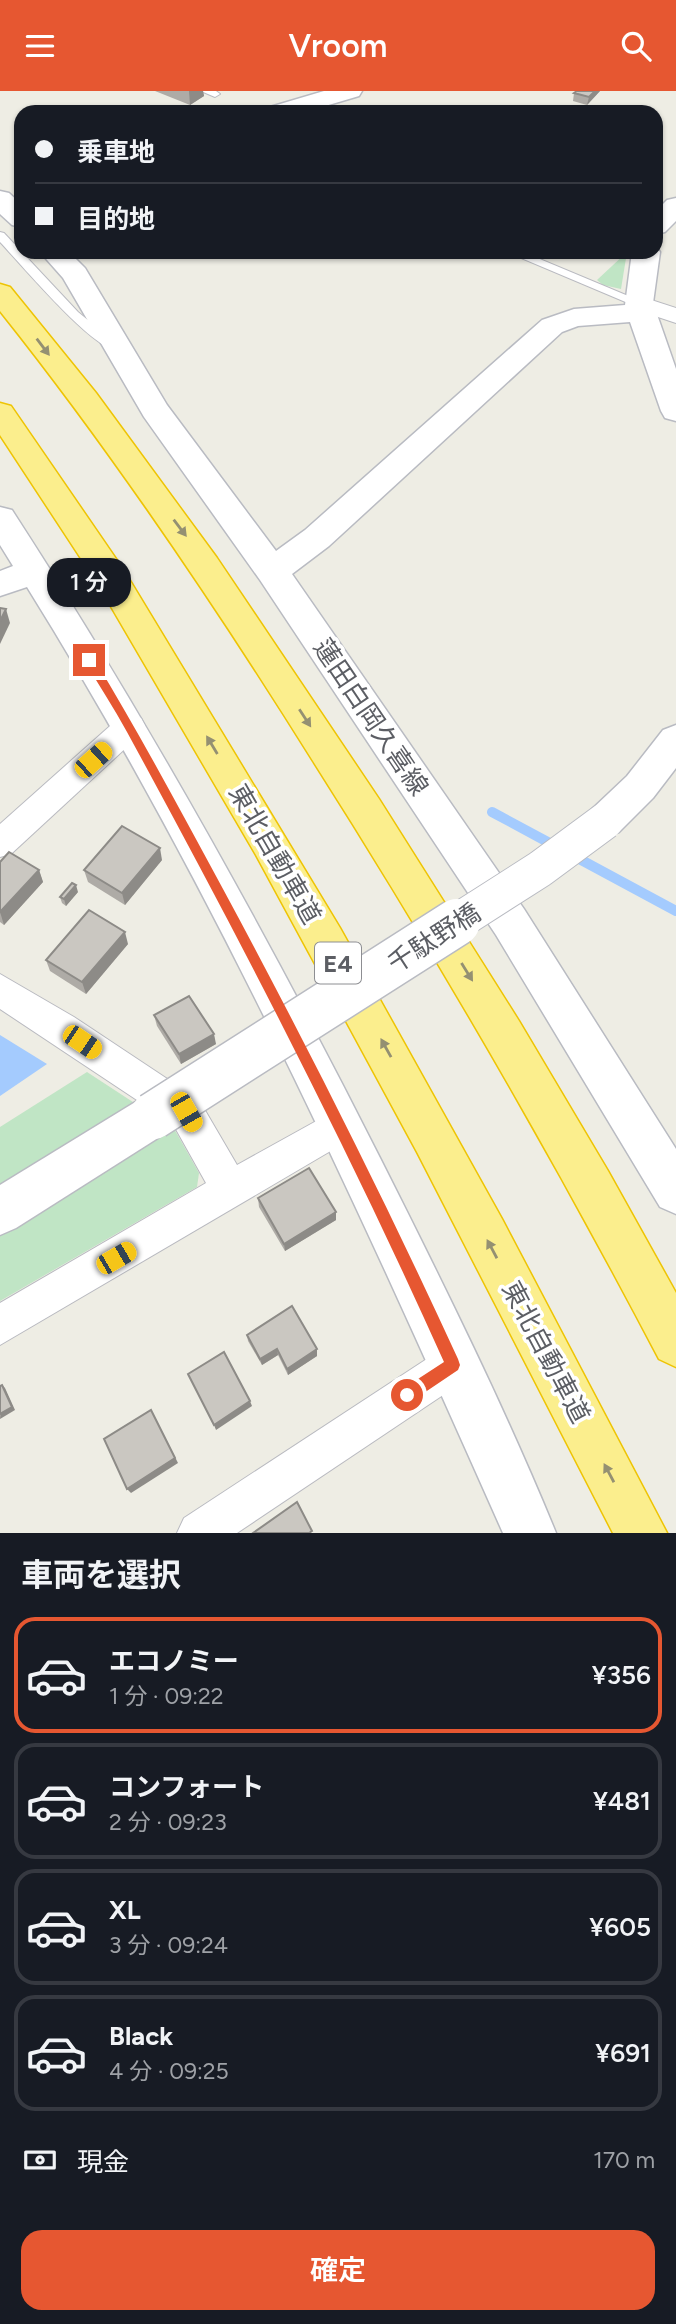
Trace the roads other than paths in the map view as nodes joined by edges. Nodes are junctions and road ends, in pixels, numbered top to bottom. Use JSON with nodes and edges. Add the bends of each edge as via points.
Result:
{"nodes":[{"id":1,"x":350,"y":91,"type":"edge"},
{"id":2,"x":304,"y":105,"type":"edge"},
{"id":3,"x":0,"y":199,"type":"edge"},
{"id":4,"x":676,"y":206,"type":"edge"},
{"id":5,"x":14,"y":212,"type":"edge"},
{"id":6,"x":663,"y":219,"type":"edge"},
{"id":7,"x":0,"y":235,"type":"edge"},
{"id":8,"x":14,"y":250,"type":"edge"},
{"id":9,"x":22,"y":259,"type":"edge"},
{"id":10,"x":61,"y":259,"type":"edge"},
{"id":11,"x":529,"y":259,"type":"edge"},
{"id":12,"x":645,"y":259,"type":"edge"},
{"id":13,"x":0,"y":293,"type":"edge"},
{"id":14,"x":640,"y":307,"type":"junction"},
{"id":15,"x":676,"y":316,"type":"edge"},
{"id":16,"x":122,"y":355,"type":"junction"},
{"id":17,"x":676,"y":411,"type":"edge"},
{"id":18,"x":0,"y":413,"type":"edge"},
{"id":19,"x":0,"y":518,"type":"edge"},
{"id":20,"x":272,"y":571,"type":"junction"},
{"id":21,"x":18,"y":578,"type":"edge"},
{"id":22,"x":130,"y":726,"type":"junction"},
{"id":23,"x":676,"y":740,"type":"edge"},
{"id":24,"x":0,"y":844,"type":"edge"},
{"id":25,"x":0,"y":991,"type":"edge"},
{"id":26,"x":338,"y":1126,"type":"junction"},
{"id":27,"x":231,"y":1190,"type":"junction"},
{"id":28,"x":676,"y":1191,"type":"edge"},
{"id":29,"x":0,"y":1212,"type":"edge"},
{"id":30,"x":0,"y":1325,"type":"edge"},
{"id":31,"x":676,"y":1342,"type":"edge"},
{"id":32,"x":453,"y":1365,"type":"junction"},
{"id":33,"x":199,"y":1533,"type":"edge"},
{"id":34,"x":530,"y":1533,"type":"edge"},
{"id":35,"x":641,"y":1533,"type":"edge"}],
"edges":[{"from":1,"to":2,"type":"street"},
{"from":3,"to":5,"type":"street"},
{"from":4,"to":6,"type":"street"},
{"from":7,"to":8,"type":"lane"},
{"from":9,"to":16,"type":"lane","via":[[74,316]]},
{"from":10,"to":16,"type":"street","name":"蓮田白岡久喜線","via":[[75,274]]},
{"from":11,"to":14,"type":"lane"},
{"from":12,"to":14,"type":"street"},
{"from":13,"to":31,"type":"highway","one_way":true,"via":[[188,540],[356,795],[487,1003]]},
{"from":14,"to":15,"type":"street"},
{"from":14,"to":17,"type":"street"},
{"from":14,"to":20,"type":"street","via":[[552,326],[317,538]]},
{"from":16,"to":20,"type":"street","name":"蓮田白岡久喜線","via":[[155,409]]},
{"from":35,"to":18,"type":"highway","name":"東北自動車道","number":"E4","one_way":true,"via":[[409,1089],[265,834],[142,629]]},
{"from":19,"to":21,"type":"street"},
{"from":20,"to":28,"type":"street","name":"蓮田白岡久喜線","via":[[510,922]]},
{"from":21,"to":22,"type":"street"},
{"from":22,"to":24,"type":"street"},
{"from":22,"to":26,"type":"street"},
{"from":23,"to":29,"type":"street","name":"千駄野橋","bridge":true,"via":[[640,787],[605,821],[541,869]]},
{"from":25,"to":27,"type":"street","via":[[186,1112]]},
{"from":26,"to":27,"type":"street"},
{"from":26,"to":32,"type":"street"},
{"from":27,"to":30,"type":"street"},
{"from":32,"to":33,"type":"street"},
{"from":32,"to":34,"type":"street"}]}
